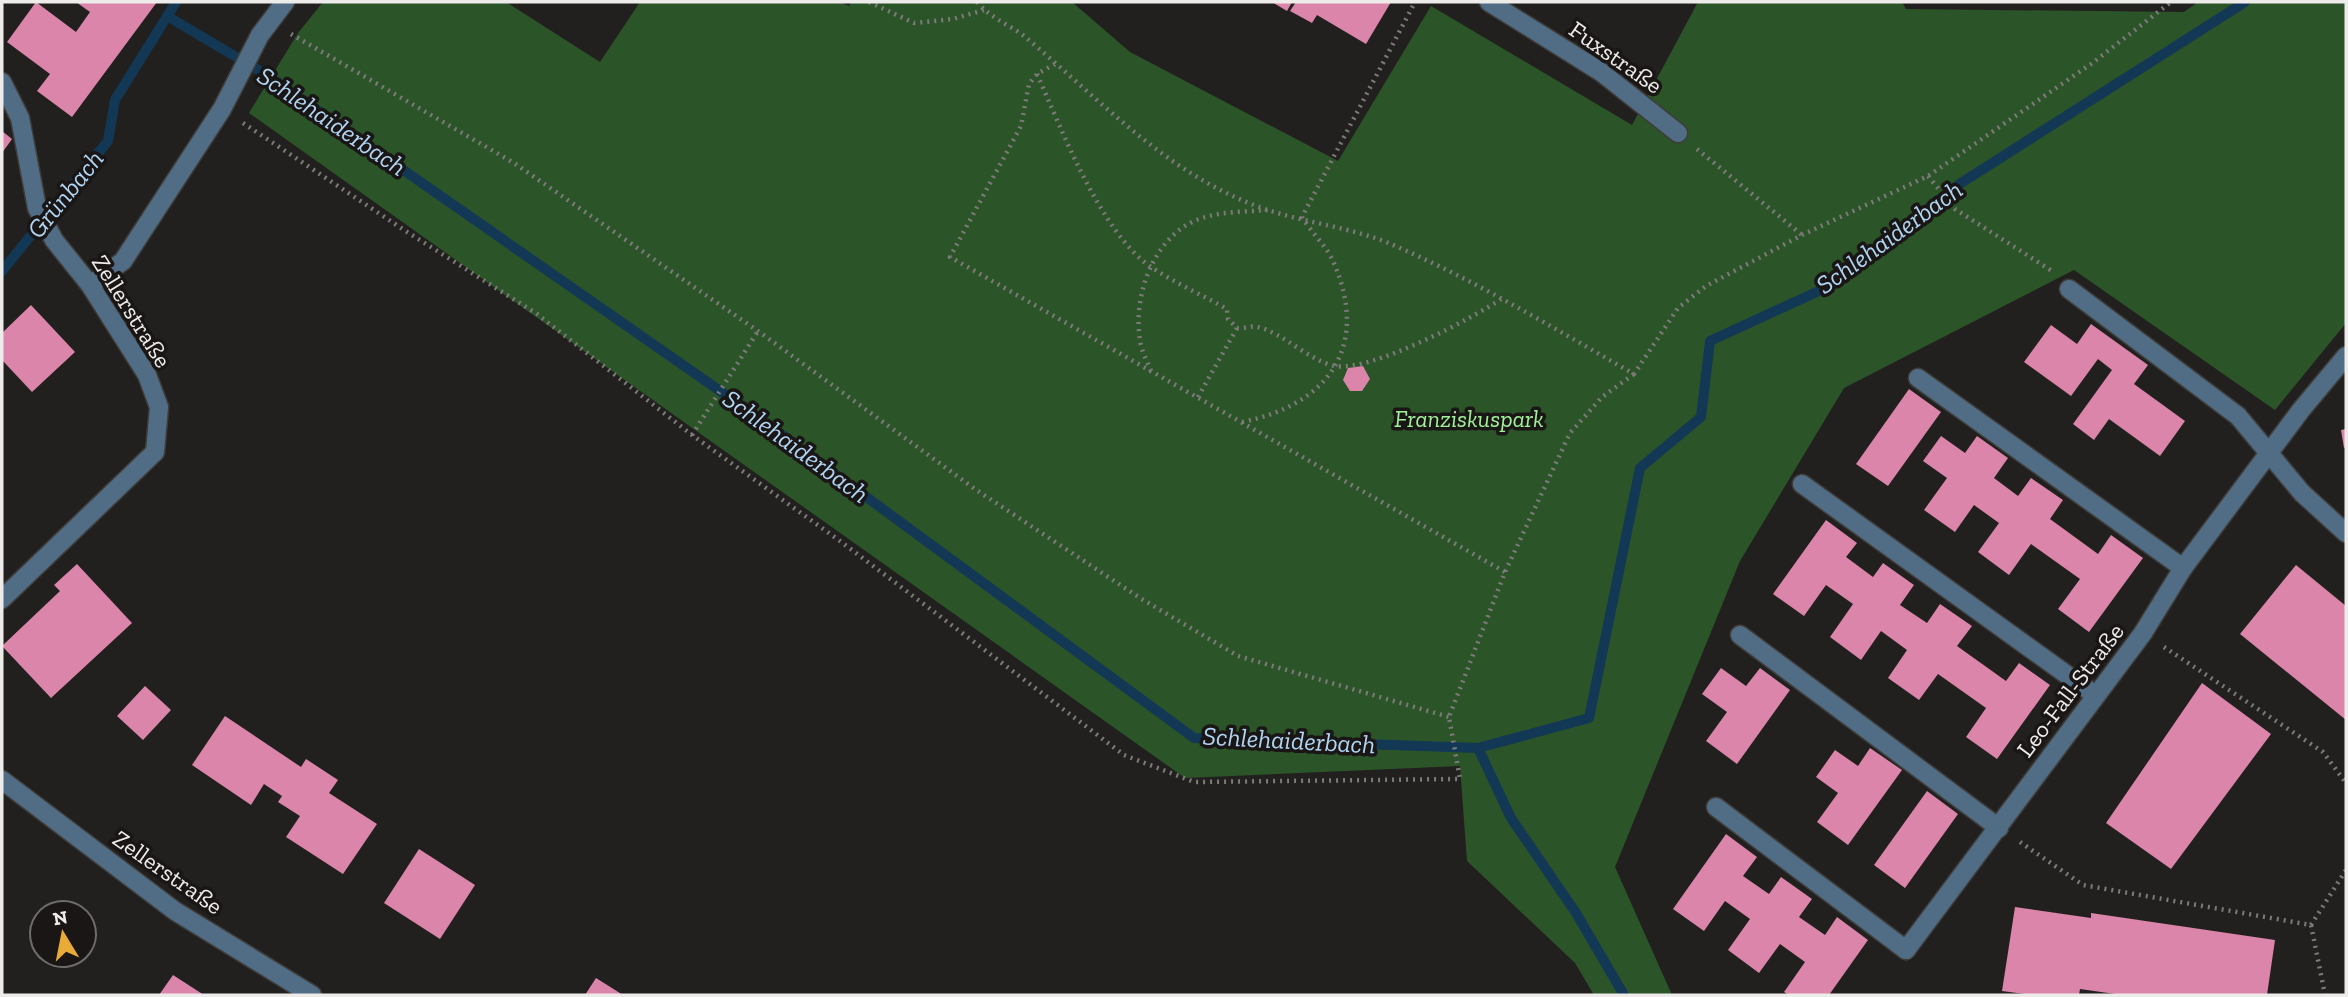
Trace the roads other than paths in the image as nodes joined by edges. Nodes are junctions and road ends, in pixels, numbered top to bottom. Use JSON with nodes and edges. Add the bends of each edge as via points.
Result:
{"nodes":[{"id":1,"x":285,"y":2,"type":"edge"},
{"id":2,"x":1489,"y":2,"type":"edge"},
{"id":3,"x":2,"y":82,"type":"edge"},
{"id":4,"x":1678,"y":133,"type":"road end"},
{"id":5,"x":90,"y":285,"type":"junction"},
{"id":6,"x":2069,"y":289,"type":"road end"},
{"id":7,"x":2346,"y":356,"type":"edge"},
{"id":8,"x":1918,"y":378,"type":"dead end"},
{"id":9,"x":2269,"y":455,"type":"junction"},
{"id":10,"x":1802,"y":484,"type":"dead end"},
{"id":11,"x":2346,"y":533,"type":"edge"},
{"id":12,"x":2183,"y":568,"type":"junction"},
{"id":13,"x":2,"y":599,"type":"edge"},
{"id":14,"x":1740,"y":635,"type":"dead end"},
{"id":15,"x":2095,"y":695,"type":"junction"},
{"id":16,"x":2,"y":780,"type":"edge"},
{"id":17,"x":1716,"y":807,"type":"dead end"},
{"id":18,"x":1999,"y":828,"type":"junction"},
{"id":19,"x":312,"y":995,"type":"edge"}],
"edges":[{"from":1,"to":5,"type":"street","via":[[123,261]]},
{"from":2,"to":4,"type":"street","name":"Fuxstraße","via":[[1601,72]]},
{"from":3,"to":5,"type":"street","name":"Zellerstraße","via":[[20,118],[37,208],[54,240]]},
{"from":5,"to":13,"type":"street","name":"Zellerstraße","via":[[147,375],[159,407],[155,453]]},
{"from":6,"to":9,"type":"street","via":[[2238,416]]},
{"from":7,"to":9,"type":"street","name":"Leo-Fall-Straße"},
{"from":8,"to":12,"type":"street"},
{"from":9,"to":11,"type":"street","via":[[2302,494]]},
{"from":9,"to":12,"type":"street","name":"Leo-Fall-Straße"},
{"from":10,"to":15,"type":"street"},
{"from":12,"to":15,"type":"street","name":"Leo-Fall-Straße","via":[[2143,633]]},
{"from":14,"to":18,"type":"street"},
{"from":15,"to":18,"type":"street","name":"Leo-Fall-Straße"},
{"from":16,"to":19,"type":"street","name":"Zellerstraße","via":[[175,911]]},
{"from":17,"to":18,"type":"street","name":"Leo-Fall-Straße","via":[[1906,950]]}]}
